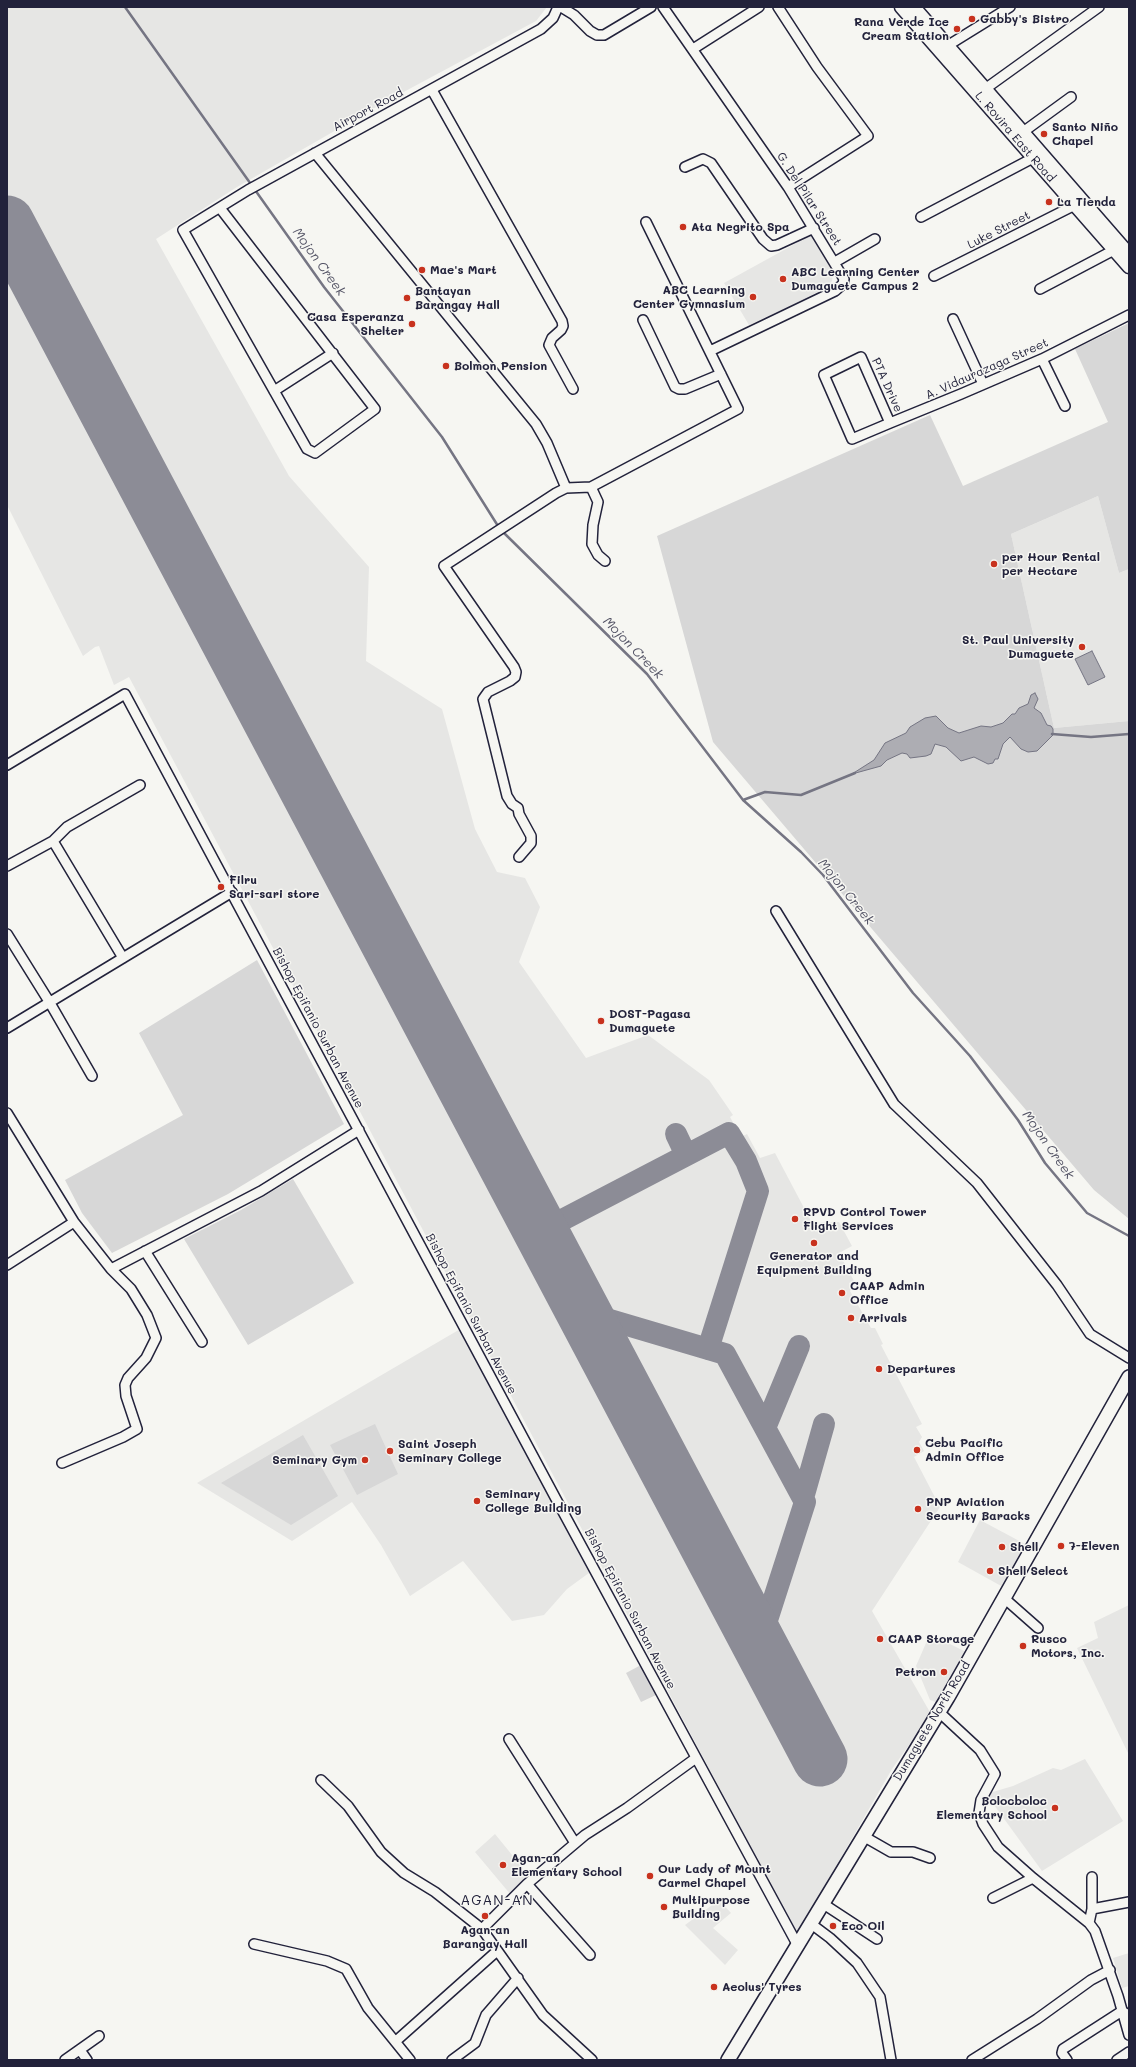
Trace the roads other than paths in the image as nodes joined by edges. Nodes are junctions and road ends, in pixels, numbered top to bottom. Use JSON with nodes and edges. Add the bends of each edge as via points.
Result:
{"nodes":[{"id":1,"x":559,"y":7,"type":"edge"},
{"id":2,"x":651,"y":7,"type":"edge"},
{"id":3,"x":663,"y":7,"type":"edge"},
{"id":4,"x":759,"y":7,"type":"edge"},
{"id":5,"x":778,"y":7,"type":"edge"},
{"id":6,"x":901,"y":7,"type":"edge"},
{"id":7,"x":914,"y":7,"type":"edge"},
{"id":8,"x":1010,"y":7,"type":"edge"},
{"id":9,"x":1099,"y":7,"type":"edge"},
{"id":10,"x":947,"y":46,"type":"junction"},
{"id":11,"x":692,"y":49,"type":"junction"},
{"id":12,"x":964,"y":73,"type":"junction"},
{"id":13,"x":984,"y":89,"type":"junction"},
{"id":14,"x":432,"y":90,"type":"junction"},
{"id":15,"x":1071,"y":97,"type":"dead end"},
{"id":16,"x":1023,"y":132,"type":"junction"},
{"id":17,"x":1028,"y":145,"type":"junction"},
{"id":18,"x":315,"y":152,"type":"junction"},
{"id":19,"x":1033,"y":158,"type":"junction"},
{"id":20,"x":686,"y":167,"type":"dead end"},
{"id":21,"x":788,"y":187,"type":"junction"},
{"id":22,"x":1074,"y":205,"type":"junction"},
{"id":23,"x":220,"y":208,"type":"junction"},
{"id":24,"x":921,"y":217,"type":"dead end"},
{"id":25,"x":646,"y":222,"type":"dead end"},
{"id":26,"x":1095,"y":222,"type":"junction"},
{"id":27,"x":814,"y":228,"type":"junction"},
{"id":28,"x":875,"y":239,"type":"dead end"},
{"id":29,"x":1114,"y":250,"type":"junction"},
{"id":30,"x":1129,"y":254,"type":"edge"},
{"id":31,"x":835,"y":262,"type":"junction"},
{"id":32,"x":1129,"y":267,"type":"edge"},
{"id":33,"x":934,"y":276,"type":"dead end"},
{"id":34,"x":1040,"y":289,"type":"dead end"},
{"id":35,"x":1129,"y":315,"type":"edge"},
{"id":36,"x":953,"y":319,"type":"dead end"},
{"id":37,"x":643,"y":320,"type":"dead end"},
{"id":38,"x":710,"y":351,"type":"junction"},
{"id":39,"x":333,"y":353,"type":"junction"},
{"id":40,"x":1042,"y":359,"type":"junction"},
{"id":41,"x":721,"y":374,"type":"junction"},
{"id":42,"x":983,"y":384,"type":"junction"},
{"id":43,"x":573,"y":389,"type":"dead end"},
{"id":44,"x":274,"y":391,"type":"junction"},
{"id":45,"x":1065,"y":406,"type":"dead end"},
{"id":46,"x":890,"y":423,"type":"junction"},
{"id":47,"x":852,"y":439,"type":"joint"},
{"id":48,"x":591,"y":487,"type":"junction"},
{"id":49,"x":566,"y":488,"type":"junction"},
{"id":50,"x":605,"y":561,"type":"dead end"},
{"id":51,"x":7,"y":765,"type":"edge"},
{"id":52,"x":140,"y":785,"type":"dead end"},
{"id":53,"x":53,"y":841,"type":"junction"},
{"id":54,"x":519,"y":857,"type":"dead end"},
{"id":55,"x":7,"y":866,"type":"edge"},
{"id":56,"x":232,"y":892,"type":"junction"},
{"id":57,"x":776,"y":911,"type":"dead end"},
{"id":58,"x":7,"y":934,"type":"edge"},
{"id":59,"x":122,"y":958,"type":"junction"},
{"id":60,"x":50,"y":1002,"type":"junction"},
{"id":61,"x":7,"y":1028,"type":"edge"},
{"id":62,"x":92,"y":1076,"type":"dead end"},
{"id":63,"x":7,"y":1113,"type":"edge"},
{"id":64,"x":359,"y":1130,"type":"junction"},
{"id":65,"x":74,"y":1222,"type":"junction"},
{"id":66,"x":146,"y":1251,"type":"junction"},
{"id":67,"x":7,"y":1265,"type":"edge"},
{"id":68,"x":111,"y":1270,"type":"junction"},
{"id":69,"x":202,"y":1342,"type":"dead end"},
{"id":70,"x":1129,"y":1358,"type":"edge"},
{"id":71,"x":1129,"y":1377,"type":"edge"},
{"id":72,"x":62,"y":1463,"type":"dead end"},
{"id":73,"x":1004,"y":1598,"type":"junction"},
{"id":74,"x":1038,"y":1628,"type":"dead end"},
{"id":75,"x":939,"y":1712,"type":"junction"},
{"id":76,"x":510,"y":1739,"type":"dead end"},
{"id":77,"x":696,"y":1758,"type":"junction"},
{"id":78,"x":321,"y":1780,"type":"dead end"},
{"id":79,"x":863,"y":1836,"type":"junction"},
{"id":80,"x":575,"y":1843,"type":"junction"},
{"id":81,"x":930,"y":1858,"type":"dead end"},
{"id":82,"x":1092,"y":1877,"type":"dead end"},
{"id":83,"x":1032,"y":1878,"type":"junction"},
{"id":84,"x":527,"y":1884,"type":"junction"},
{"id":85,"x":993,"y":1898,"type":"dead end"},
{"id":86,"x":1129,"y":1902,"type":"edge"},
{"id":87,"x":822,"y":1903,"type":"junction"},
{"id":88,"x":1092,"y":1909,"type":"junction"},
{"id":89,"x":810,"y":1923,"type":"junction"},
{"id":90,"x":1089,"y":1923,"type":"junction"},
{"id":91,"x":482,"y":1929,"type":"junction"},
{"id":92,"x":877,"y":1939,"type":"dead end"},
{"id":93,"x":254,"y":1944,"type":"dead end"},
{"id":94,"x":797,"y":1944,"type":"junction"},
{"id":95,"x":497,"y":1951,"type":"junction"},
{"id":96,"x":590,"y":1955,"type":"dead end"},
{"id":97,"x":1110,"y":1970,"type":"junction"},
{"id":98,"x":518,"y":1978,"type":"junction"},
{"id":99,"x":1126,"y":2013,"type":"edge"},
{"id":100,"x":1129,"y":2035,"type":"edge"},
{"id":101,"x":99,"y":2036,"type":"dead end"},
{"id":102,"x":396,"y":2042,"type":"junction"},
{"id":103,"x":80,"y":2050,"type":"junction"},
{"id":104,"x":1129,"y":2052,"type":"edge"},
{"id":105,"x":65,"y":2060,"type":"edge"},
{"id":106,"x":87,"y":2060,"type":"edge"},
{"id":107,"x":410,"y":2060,"type":"edge"},
{"id":108,"x":452,"y":2060,"type":"edge"},
{"id":109,"x":592,"y":2060,"type":"edge"},
{"id":110,"x":728,"y":2060,"type":"edge"},
{"id":111,"x":891,"y":2060,"type":"edge"},
{"id":112,"x":972,"y":2060,"type":"edge"},
{"id":113,"x":1066,"y":2060,"type":"edge"},
{"id":114,"x":1117,"y":2060,"type":"edge"}],
"edges":[{"from":1,"to":2,"type":"street","via":[[574,15],[590,31],[604,35]]},
{"from":1,"to":14,"type":"street","name":"Airport Road","via":[[553,18],[541,29]]},
{"from":3,"to":11,"type":"street","name":"G. Del Pilar Street"},
{"from":4,"to":11,"type":"street"},
{"from":5,"to":21,"type":"street","via":[[817,67],[868,136]]},
{"from":6,"to":12,"type":"main road","name":"L. Rovira East Road"},
{"from":7,"to":10,"type":"main road","name":"L. Rovira East Road"},
{"from":8,"to":10,"type":"street"},
{"from":9,"to":13,"type":"street"},
{"from":10,"to":12,"type":"main road","name":"L. Rovira East Road"},
{"from":11,"to":21,"type":"street","name":"G. Del Pilar Street"},
{"from":12,"to":13,"type":"main road","name":"L. Rovira East Road"},
{"from":12,"to":17,"type":"main road","name":"L. Rovira East Road"},
{"from":13,"to":16,"type":"main road","name":"L. Rovira East Road"},
{"from":14,"to":18,"type":"street","name":"Airport Road"},
{"from":14,"to":43,"type":"street","via":[[562,321],[561,330],[552,338],[549,345]]},
{"from":15,"to":16,"type":"street"},
{"from":16,"to":17,"type":"main road","name":"L. Rovira East Road"},
{"from":17,"to":19,"type":"main road","name":"L. Rovira East Road"},
{"from":17,"to":26,"type":"main road","name":"L. Rovira East Road"},
{"from":18,"to":23,"type":"street","name":"Airport Road"},
{"from":18,"to":49,"type":"street","via":[[536,424]]},
{"from":19,"to":22,"type":"main road","name":"L. Rovira East Road"},
{"from":19,"to":24,"type":"street"},
{"from":20,"to":27,"type":"street","via":[[703,159],[711,163],[771,246]]},
{"from":21,"to":27,"type":"street","name":"G. Del Pilar Street"},
{"from":22,"to":26,"type":"main road","name":"L. Rovira East Road"},
{"from":22,"to":33,"type":"street","name":"Luke Street"},
{"from":23,"to":39,"type":"street"},
{"from":23,"to":44,"type":"street","name":"Airport Road","via":[[183,230]]},
{"from":25,"to":38,"type":"street"},
{"from":26,"to":29,"type":"main road","name":"L. Rovira East Road"},
{"from":26,"to":30,"type":"main road","name":"L. Rovira East Road"},
{"from":27,"to":31,"type":"street","name":"G. Del Pilar Street"},
{"from":28,"to":31,"type":"street"},
{"from":29,"to":32,"type":"main road","name":"L. Rovira East Road"},
{"from":29,"to":34,"type":"street"},
{"from":31,"to":38,"type":"street","name":"G. Del Pilar Street","via":[[844,279],[840,288]]},
{"from":35,"to":40,"type":"street","name":"A. Vidaurazaga Street"},
{"from":36,"to":42,"type":"street"},
{"from":37,"to":41,"type":"street","via":[[675,387],[684,389]]},
{"from":38,"to":41,"type":"street"},
{"from":39,"to":44,"type":"street"},
{"from":39,"to":44,"type":"street","via":[[375,409],[315,453],[307,449]]},
{"from":40,"to":42,"type":"street","name":"A. Vidaurazaga Street"},
{"from":40,"to":45,"type":"street"},
{"from":41,"to":48,"type":"street","via":[[738,409]]},
{"from":42,"to":46,"type":"street","name":"A. Vidaurazaga Street"},
{"from":46,"to":47,"type":"street","name":"A. Vidaurazaga Street"},
{"from":46,"to":47,"type":"street","name":"PTA Drive","via":[[861,357],[824,375]]},
{"from":48,"to":49,"type":"street"},
{"from":48,"to":50,"type":"street","via":[[598,502],[592,544]]},
{"from":49,"to":54,"type":"street","via":[[444,566],[516,672],[514,678],[488,692],[483,699],[507,796],[518,808],[518,814],[532,836],[531,843]]},
{"from":51,"to":56,"type":"street","name":"Bishop Epifanio Surban Avenue","via":[[125,694]]},
{"from":52,"to":53,"type":"street","via":[[67,827]]},
{"from":53,"to":55,"type":"street"},
{"from":53,"to":59,"type":"street"},
{"from":56,"to":59,"type":"street"},
{"from":56,"to":64,"type":"street","name":"Bishop Epifanio Surban Avenue"},
{"from":57,"to":70,"type":"street","via":[[894,1104],[977,1183],[1057,1285],[1090,1334]]},
{"from":58,"to":60,"type":"street"},
{"from":59,"to":60,"type":"street"},
{"from":60,"to":61,"type":"street"},
{"from":60,"to":62,"type":"street"},
{"from":63,"to":65,"type":"street"},
{"from":64,"to":66,"type":"street","via":[[261,1190]]},
{"from":64,"to":77,"type":"street","name":"Bishop Epifanio Surban Avenue"},
{"from":65,"to":67,"type":"street"},
{"from":65,"to":68,"type":"street"},
{"from":66,"to":68,"type":"street"},
{"from":66,"to":69,"type":"street"},
{"from":68,"to":72,"type":"street","via":[[131,1289],[147,1315],[156,1338],[146,1358],[128,1378],[125,1386],[137,1428],[123,1437]]},
{"from":71,"to":73,"type":"highway","name":"Dumaguete North Road"},
{"from":73,"to":74,"type":"street"},
{"from":73,"to":75,"type":"highway","name":"Dumaguete North Road"},
{"from":75,"to":79,"type":"highway","name":"Dumaguete North Road"},
{"from":75,"to":83,"type":"street","via":[[980,1750],[995,1774],[981,1800],[979,1813],[998,1847]]},
{"from":76,"to":80,"type":"street"},
{"from":77,"to":80,"type":"street"},
{"from":77,"to":94,"type":"street","name":"Bishop Epifanio Surban Avenue"},
{"from":78,"to":91,"type":"street","via":[[348,1806],[381,1852],[404,1873],[435,1892]]},
{"from":79,"to":81,"type":"street","via":[[891,1852],[913,1852]]},
{"from":79,"to":87,"type":"highway","name":"Dumaguete North Road"},
{"from":80,"to":84,"type":"street"},
{"from":82,"to":88,"type":"street"},
{"from":83,"to":85,"type":"street"},
{"from":83,"to":90,"type":"street"},
{"from":84,"to":91,"type":"street"},
{"from":84,"to":96,"type":"street"},
{"from":86,"to":88,"type":"street"},
{"from":87,"to":89,"type":"highway","name":"Dumaguete North Road"},
{"from":87,"to":92,"type":"street"},
{"from":88,"to":90,"type":"street"},
{"from":89,"to":94,"type":"highway","name":"Dumaguete North Road"},
{"from":89,"to":111,"type":"street","via":[[857,1963],[880,1997]]},
{"from":90,"to":97,"type":"street","via":[[1095,1931]]},
{"from":91,"to":95,"type":"street"},
{"from":93,"to":102,"type":"street","via":[[327,1961],[346,1969],[368,2008]]},
{"from":94,"to":110,"type":"highway","name":"Dumaguete North Road"},
{"from":95,"to":98,"type":"street"},
{"from":95,"to":102,"type":"street"},
{"from":97,"to":99,"type":"street"},
{"from":97,"to":112,"type":"street","via":[[1091,1980],[1037,2019]]},
{"from":98,"to":108,"type":"street","via":[[486,2015],[475,2043]]},
{"from":98,"to":109,"type":"street","via":[[544,2015]]},
{"from":99,"to":100,"type":"street"},
{"from":99,"to":113,"type":"street","via":[[1063,2049],[1062,2053]]},
{"from":101,"to":103,"type":"street"},
{"from":102,"to":107,"type":"street"},
{"from":103,"to":105,"type":"street"},
{"from":103,"to":106,"type":"street"},
{"from":104,"to":114,"type":"street"}]}
